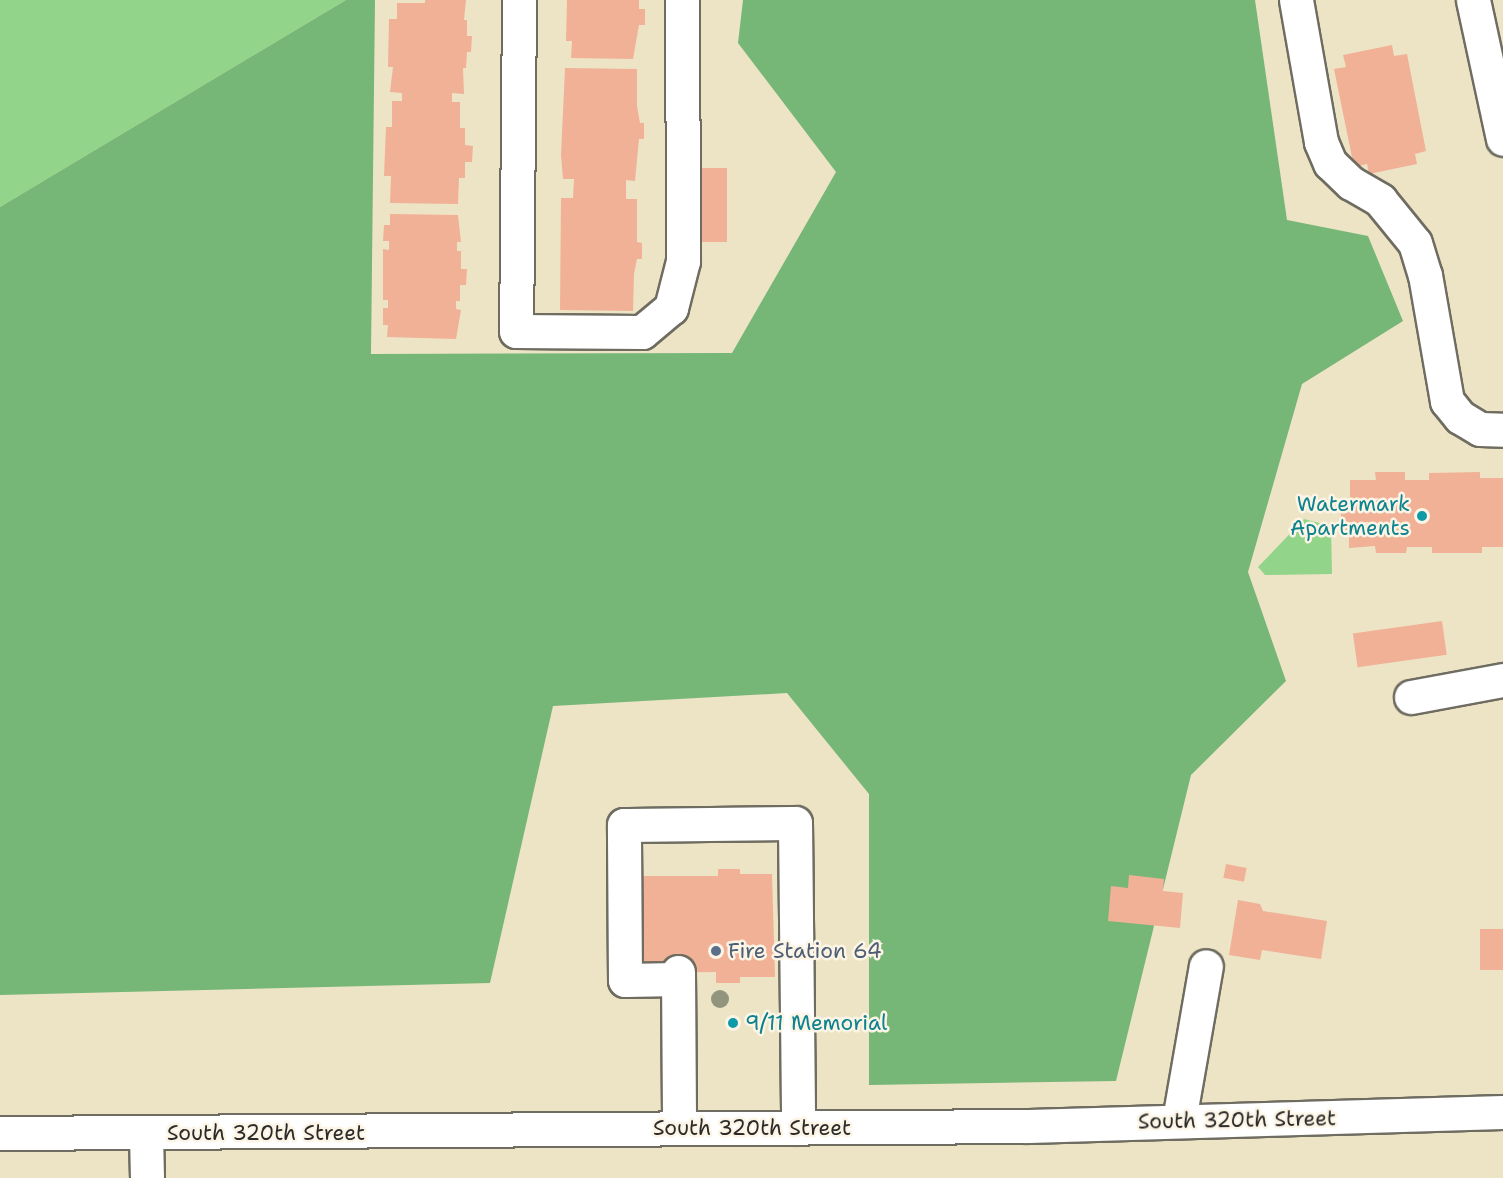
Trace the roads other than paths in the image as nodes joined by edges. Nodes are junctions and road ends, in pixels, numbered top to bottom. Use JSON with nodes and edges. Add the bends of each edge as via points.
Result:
{"nodes":[{"id":1,"x":519,"y":0,"type":"edge"},
{"id":2,"x":682,"y":0,"type":"edge"},
{"id":3,"x":1296,"y":0,"type":"edge"},
{"id":4,"x":1473,"y":0,"type":"edge"},
{"id":5,"x":1503,"y":139,"type":"edge"},
{"id":6,"x":1503,"y":430,"type":"edge"},
{"id":7,"x":1503,"y":680,"type":"edge"},
{"id":8,"x":1411,"y":697,"type":"dead end"},
{"id":9,"x":1206,"y":966,"type":"dead end"},
{"id":10,"x":1503,"y":1112,"type":"edge"},
{"id":11,"x":1179,"y":1120,"type":"junction"},
{"id":12,"x":679,"y":1128,"type":"junction"},
{"id":13,"x":798,"y":1128,"type":"junction"},
{"id":14,"x":0,"y":1132,"type":"edge"},
{"id":15,"x":146,"y":1134,"type":"junction"},
{"id":16,"x":147,"y":1178,"type":"edge"}],
"edges":[{"from":1,"to":2,"type":"main road","via":[[516,331],[642,332],[671,308],[683,261]]},
{"from":3,"to":6,"type":"main road","via":[[1321,142],[1330,163],[1351,183],[1380,200],[1415,243],[1425,275],[1447,401],[1460,417],[1480,429]]},
{"from":4,"to":5,"type":"main road"},
{"from":7,"to":8,"type":"main road"},
{"from":9,"to":11,"type":"main road"},
{"from":10,"to":11,"type":"main road","name":"South 320th Street"},
{"from":11,"to":13,"type":"main road","name":"South 320th Street"},
{"from":12,"to":13,"type":"main road","name":"South 320th Street"},
{"from":12,"to":13,"type":"main road","via":[[678,976],[625,980],[624,825],[795,823]]},
{"from":12,"to":15,"type":"main road","name":"South 320th Street"},
{"from":14,"to":15,"type":"main road","name":"South 320th Street"},
{"from":15,"to":16,"type":"main road"}]}
